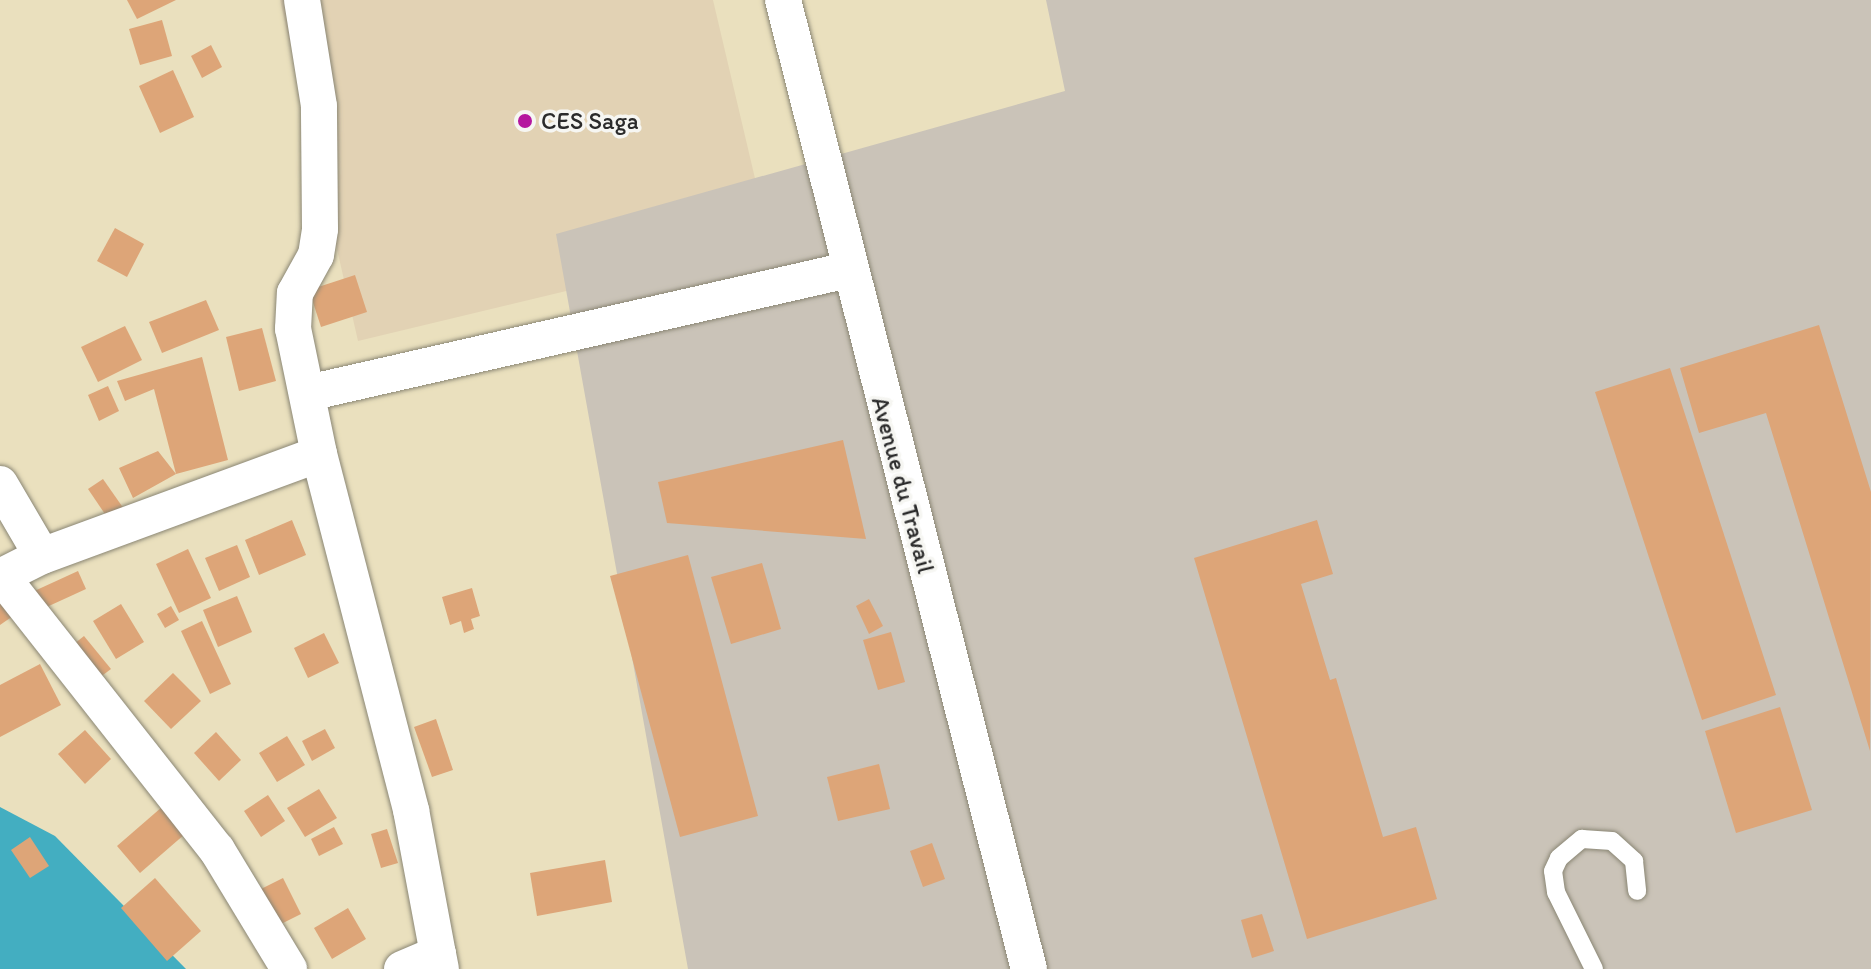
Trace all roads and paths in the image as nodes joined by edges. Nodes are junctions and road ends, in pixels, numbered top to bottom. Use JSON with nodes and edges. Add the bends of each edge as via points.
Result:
{"nodes":[{"id":1,"x":302,"y":0,"type":"edge"},
{"id":2,"x":783,"y":0,"type":"edge"},
{"id":3,"x":848,"y":270,"type":"junction"},
{"id":4,"x":308,"y":393,"type":"junction"},
{"id":5,"x":319,"y":454,"type":"junction"},
{"id":6,"x":0,"y":484,"type":"edge"},
{"id":7,"x":42,"y":556,"type":"junction"},
{"id":8,"x":1,"y":577,"type":"edge"},
{"id":9,"x":1637,"y":891,"type":"dead end"},
{"id":10,"x":440,"y":962,"type":"edge"},
{"id":11,"x":289,"y":969,"type":"edge"},
{"id":12,"x":402,"y":969,"type":"edge"},
{"id":13,"x":1029,"y":969,"type":"edge"},
{"id":14,"x":1594,"y":969,"type":"edge"}],
"edges":[{"from":1,"to":4,"type":"street","via":[[319,106],[321,200],[316,255],[293,306]]},
{"from":2,"to":3,"type":"street","name":"Avenue du Travail"},
{"from":3,"to":4,"type":"street"},
{"from":3,"to":13,"type":"street","name":"Avenue du Travail"},
{"from":4,"to":5,"type":"street"},
{"from":5,"to":7,"type":"street"},
{"from":5,"to":10,"type":"street","via":[[411,810]]},
{"from":6,"to":7,"type":"street"},
{"from":7,"to":8,"type":"street"},
{"from":8,"to":11,"type":"street","via":[[217,850]]},
{"from":9,"to":14,"type":"lane","via":[[1634,861],[1612,841],[1582,839],[1559,858],[1553,871],[1556,892]]},
{"from":10,"to":12,"type":"street"}]}
